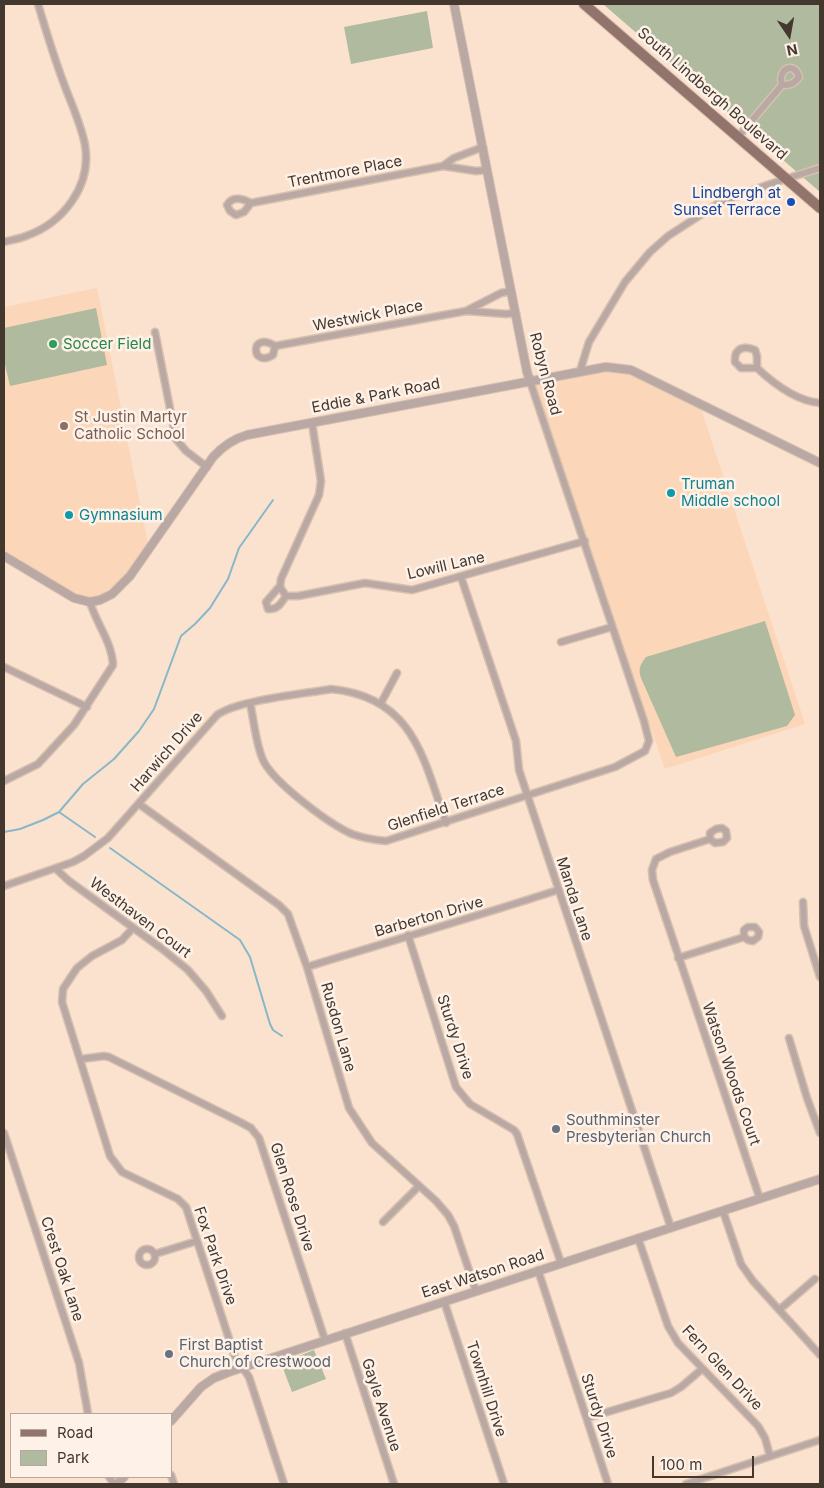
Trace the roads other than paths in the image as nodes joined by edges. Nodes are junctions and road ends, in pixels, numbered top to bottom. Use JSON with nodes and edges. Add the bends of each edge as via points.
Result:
{"nodes":[{"id":1,"x":38,"y":4,"type":"edge"},
{"id":2,"x":454,"y":4,"type":"edge"},
{"id":3,"x":584,"y":4,"type":"edge"},
{"id":4,"x":782,"y":85,"type":"dead end"},
{"id":5,"x":738,"y":137,"type":"junction"},
{"id":6,"x":483,"y":147,"type":"junction"},
{"id":7,"x":443,"y":166,"type":"junction"},
{"id":8,"x":820,"y":168,"type":"edge"},
{"id":9,"x":487,"y":170,"type":"junction"},
{"id":10,"x":786,"y":179,"type":"junction"},
{"id":11,"x":251,"y":203,"type":"dead end"},
{"id":12,"x":820,"y":208,"type":"edge"},
{"id":13,"x":4,"y":242,"type":"edge"},
{"id":14,"x":511,"y":291,"type":"junction"},
{"id":15,"x":466,"y":311,"type":"junction"},
{"id":16,"x":516,"y":313,"type":"junction"},
{"id":17,"x":155,"y":332,"type":"dead end"},
{"id":18,"x":275,"y":346,"type":"dead end"},
{"id":19,"x":757,"y":368,"type":"dead end"},
{"id":20,"x":580,"y":372,"type":"junction"},
{"id":21,"x":530,"y":381,"type":"junction"},
{"id":22,"x":820,"y":403,"type":"edge"},
{"id":23,"x":312,"y":422,"type":"junction"},
{"id":24,"x":820,"y":463,"type":"edge"},
{"id":25,"x":207,"y":467,"type":"junction"},
{"id":26,"x":585,"y":541,"type":"junction"},
{"id":27,"x":4,"y":556,"type":"edge"},
{"id":28,"x":461,"y":577,"type":"junction"},
{"id":29,"x":280,"y":586,"type":"junction"},
{"id":30,"x":286,"y":596,"type":"junction"},
{"id":31,"x":90,"y":602,"type":"junction"},
{"id":32,"x":612,"y":627,"type":"junction"},
{"id":33,"x":561,"y":642,"type":"dead end"},
{"id":34,"x":4,"y":667,"type":"edge"},
{"id":35,"x":397,"y":673,"type":"dead end"},
{"id":36,"x":250,"y":703,"type":"junction"},
{"id":37,"x":381,"y":703,"type":"junction"},
{"id":38,"x":87,"y":707,"type":"junction"},
{"id":39,"x":649,"y":741,"type":"joint"},
{"id":40,"x":4,"y":781,"type":"edge"},
{"id":41,"x":526,"y":794,"type":"junction"},
{"id":42,"x":139,"y":804,"type":"junction"},
{"id":43,"x":446,"y":823,"type":"junction"},
{"id":44,"x":710,"y":839,"type":"dead end"},
{"id":45,"x":56,"y":869,"type":"junction"},
{"id":46,"x":4,"y":886,"type":"edge"},
{"id":47,"x":558,"y":890,"type":"junction"},
{"id":48,"x":803,"y":902,"type":"dead end"},
{"id":49,"x":133,"y":928,"type":"junction"},
{"id":50,"x":408,"y":935,"type":"junction"},
{"id":51,"x":744,"y":937,"type":"dead end"},
{"id":52,"x":678,"y":958,"type":"junction"},
{"id":53,"x":307,"y":967,"type":"junction"},
{"id":54,"x":820,"y":977,"type":"edge"},
{"id":55,"x":222,"y":1016,"type":"dead end"},
{"id":56,"x":789,"y":1038,"type":"dead end"},
{"id":57,"x":81,"y":1059,"type":"junction"},
{"id":58,"x":4,"y":1133,"type":"edge"},
{"id":59,"x":820,"y":1133,"type":"edge"},
{"id":60,"x":820,"y":1179,"type":"edge"},
{"id":61,"x":419,"y":1186,"type":"junction"},
{"id":62,"x":760,"y":1199,"type":"junction"},
{"id":63,"x":723,"y":1211,"type":"junction"},
{"id":64,"x":383,"y":1222,"type":"dead end"},
{"id":65,"x":671,"y":1228,"type":"junction"},
{"id":66,"x":638,"y":1238,"type":"junction"},
{"id":67,"x":197,"y":1241,"type":"junction"},
{"id":68,"x":155,"y":1254,"type":"dead end"},
{"id":69,"x":561,"y":1263,"type":"junction"},
{"id":70,"x":538,"y":1270,"type":"junction"},
{"id":71,"x":815,"y":1279,"type":"dead end"},
{"id":72,"x":476,"y":1291,"type":"junction"},
{"id":73,"x":444,"y":1301,"type":"junction"},
{"id":74,"x":779,"y":1310,"type":"junction"},
{"id":75,"x":344,"y":1334,"type":"junction"},
{"id":76,"x":325,"y":1340,"type":"junction"},
{"id":77,"x":820,"y":1356,"type":"edge"},
{"id":78,"x":242,"y":1367,"type":"junction"},
{"id":79,"x":702,"y":1370,"type":"junction"},
{"id":80,"x":88,"y":1413,"type":"edge"},
{"id":81,"x":587,"y":1418,"type":"junction"},
{"id":82,"x":172,"y":1420,"type":"edge"},
{"id":83,"x":820,"y":1440,"type":"edge"},
{"id":84,"x":770,"y":1456,"type":"junction"},
{"id":85,"x":284,"y":1484,"type":"edge"},
{"id":86,"x":394,"y":1484,"type":"edge"},
{"id":87,"x":504,"y":1484,"type":"edge"},
{"id":88,"x":608,"y":1484,"type":"edge"},
{"id":89,"x":686,"y":1484,"type":"edge"}],
"edges":[{"from":1,"to":13,"type":"street","via":[[81,130],[86,159],[77,196],[64,212],[27,236]]},
{"from":2,"to":6,"type":"street","name":"Robyn Road"},
{"from":3,"to":5,"type":"main road","name":"South Lindbergh Boulevard"},
{"from":4,"to":5,"type":"street"},
{"from":5,"to":10,"type":"main road","name":"South Lindbergh Boulevard"},
{"from":6,"to":7,"type":"street","name":"Trentmore Place","via":[[454,158]]},
{"from":6,"to":9,"type":"street","name":"Robyn Road"},
{"from":7,"to":9,"type":"street","name":"Trentmore Place"},
{"from":7,"to":11,"type":"street","name":"Trentmore Place"},
{"from":8,"to":10,"type":"street"},
{"from":9,"to":14,"type":"street","name":"Robyn Road"},
{"from":10,"to":12,"type":"main road","name":"South Lindbergh Boulevard"},
{"from":10,"to":20,"type":"street","via":[[719,203],[668,236],[650,252],[604,314],[589,342]]},
{"from":14,"to":15,"type":"street","name":"Westwick Place"},
{"from":14,"to":16,"type":"street","name":"Robyn Road"},
{"from":15,"to":16,"type":"street","name":"Westwick Place"},
{"from":15,"to":18,"type":"street","name":"Westwick Place"},
{"from":16,"to":21,"type":"street","name":"Robyn Road"},
{"from":17,"to":25,"type":"street","via":[[176,439]]},
{"from":19,"to":22,"type":"street","via":[[773,383],[813,403]]},
{"from":20,"to":21,"type":"street","name":"Eddie & Park Road"},
{"from":20,"to":24,"type":"street","name":"Eddie & Park Road","via":[[606,368],[631,370]]},
{"from":21,"to":23,"type":"street","name":"Eddie & Park Road"},
{"from":21,"to":26,"type":"street","name":"Robyn Road"},
{"from":23,"to":25,"type":"street","name":"Eddie & Park Road","via":[[240,437],[227,444]]},
{"from":23,"to":29,"type":"street","via":[[321,481]]},
{"from":25,"to":31,"type":"street","name":"Eddie & Park Road","via":[[130,576],[112,594]]},
{"from":26,"to":28,"type":"street","name":"Lowill Lane"},
{"from":26,"to":32,"type":"street","name":"Robyn Road"},
{"from":27,"to":31,"type":"street","via":[[74,598]]},
{"from":28,"to":30,"type":"street","name":"Lowill Lane","via":[[412,590],[365,583]]},
{"from":28,"to":41,"type":"street","name":"Manda Lane","via":[[516,741]]},
{"from":29,"to":30,"type":"street"},
{"from":29,"to":30,"type":"street","via":[[266,602],[268,609],[279,606]]},
{"from":31,"to":38,"type":"street","via":[[109,644],[113,665]]},
{"from":32,"to":33,"type":"street"},
{"from":32,"to":39,"type":"street","name":"Robyn Road"},
{"from":34,"to":38,"type":"street"},
{"from":35,"to":37,"type":"street"},
{"from":36,"to":37,"type":"street","name":"Harwich Drive","via":[[331,689]]},
{"from":36,"to":42,"type":"street","name":"Harwich Drive","via":[[217,715]]},
{"from":36,"to":43,"type":"street","name":"Glenfield Terrace","via":[[261,755],[272,775],[340,826],[362,837],[386,841]]},
{"from":37,"to":43,"type":"street","name":"Harwich Drive","via":[[395,715],[420,750]]},
{"from":38,"to":40,"type":"street","via":[[38,764]]},
{"from":39,"to":41,"type":"street","name":"Glenfield Terrace","via":[[645,751],[615,767]]},
{"from":41,"to":43,"type":"street","name":"Glenfield Terrace"},
{"from":41,"to":47,"type":"street","name":"Manda Lane"},
{"from":42,"to":45,"type":"street","name":"Harwich Drive","via":[[95,849]]},
{"from":42,"to":53,"type":"street","name":"Rusdon Lane","via":[[288,914]]},
{"from":44,"to":52,"type":"street","name":"Watson Woods Court","via":[[656,859],[652,870],[652,880]]},
{"from":45,"to":46,"type":"street","name":"Harwich Drive"},
{"from":45,"to":49,"type":"street","name":"Westhaven Court"},
{"from":47,"to":50,"type":"street","name":"Barberton Drive","via":[[464,921]]},
{"from":47,"to":65,"type":"street","name":"Manda Lane"},
{"from":48,"to":54,"type":"street","via":[[804,926]]},
{"from":49,"to":55,"type":"street","name":"Westhaven Court","via":[[188,970]]},
{"from":49,"to":57,"type":"street","name":"Fox Park Drive","via":[[122,940],[77,968],[63,989],[65,1014]]},
{"from":50,"to":53,"type":"street","name":"Barberton Drive"},
{"from":50,"to":69,"type":"street","name":"Sturdy Drive","via":[[456,1087],[470,1104],[517,1134]]},
{"from":51,"to":52,"type":"street"},
{"from":52,"to":62,"type":"street","name":"Watson Woods Court"},
{"from":53,"to":61,"type":"street","name":"Rusdon Lane","via":[[349,1108],[372,1143]]},
{"from":56,"to":59,"type":"street"},
{"from":57,"to":67,"type":"street","name":"Fox Park Drive","via":[[115,1165],[122,1172],[178,1199],[186,1208]]},
{"from":57,"to":76,"type":"street","name":"Glen Rose Drive","via":[[109,1058],[251,1128],[259,1138]]},
{"from":58,"to":80,"type":"street","name":"Crest Oak Lane","via":[[79,1363]]},
{"from":60,"to":62,"type":"street","name":"East Watson Road"},
{"from":61,"to":64,"type":"street"},
{"from":61,"to":72,"type":"street","name":"Rusdon Lane","via":[[436,1201],[454,1226]]},
{"from":62,"to":63,"type":"street","name":"East Watson Road"},
{"from":63,"to":65,"type":"street","name":"East Watson Road"},
{"from":63,"to":74,"type":"street","via":[[741,1264],[752,1282]]},
{"from":65,"to":66,"type":"street","name":"East Watson Road"},
{"from":66,"to":69,"type":"street","name":"East Watson Road"},
{"from":66,"to":79,"type":"street","name":"Fern Glen Drive","via":[[668,1326]]},
{"from":67,"to":68,"type":"street"},
{"from":67,"to":78,"type":"street","name":"Fox Park Drive","via":[[235,1358]]},
{"from":69,"to":70,"type":"street","name":"East Watson Road"},
{"from":70,"to":72,"type":"street","name":"East Watson Road"},
{"from":70,"to":81,"type":"street","name":"Sturdy Drive"},
{"from":71,"to":74,"type":"street"},
{"from":72,"to":73,"type":"street","name":"East Watson Road"},
{"from":73,"to":75,"type":"street","name":"East Watson Road"},
{"from":73,"to":87,"type":"street","name":"Townhill Drive"},
{"from":74,"to":77,"type":"street"},
{"from":75,"to":76,"type":"street","name":"East Watson Road"},
{"from":75,"to":86,"type":"street","name":"Gayle Avenue"},
{"from":76,"to":78,"type":"street","name":"East Watson Road"},
{"from":78,"to":82,"type":"street","name":"East Watson Road","via":[[206,1383]]},
{"from":78,"to":85,"type":"street","name":"Fox Park Drive","via":[[249,1377]]},
{"from":79,"to":81,"type":"street","via":[[671,1393]]},
{"from":79,"to":84,"type":"street","name":"Fern Glen Drive","via":[[758,1426]]},
{"from":81,"to":88,"type":"street","name":"Sturdy Drive"},
{"from":83,"to":84,"type":"street"},
{"from":84,"to":89,"type":"street"}]}
